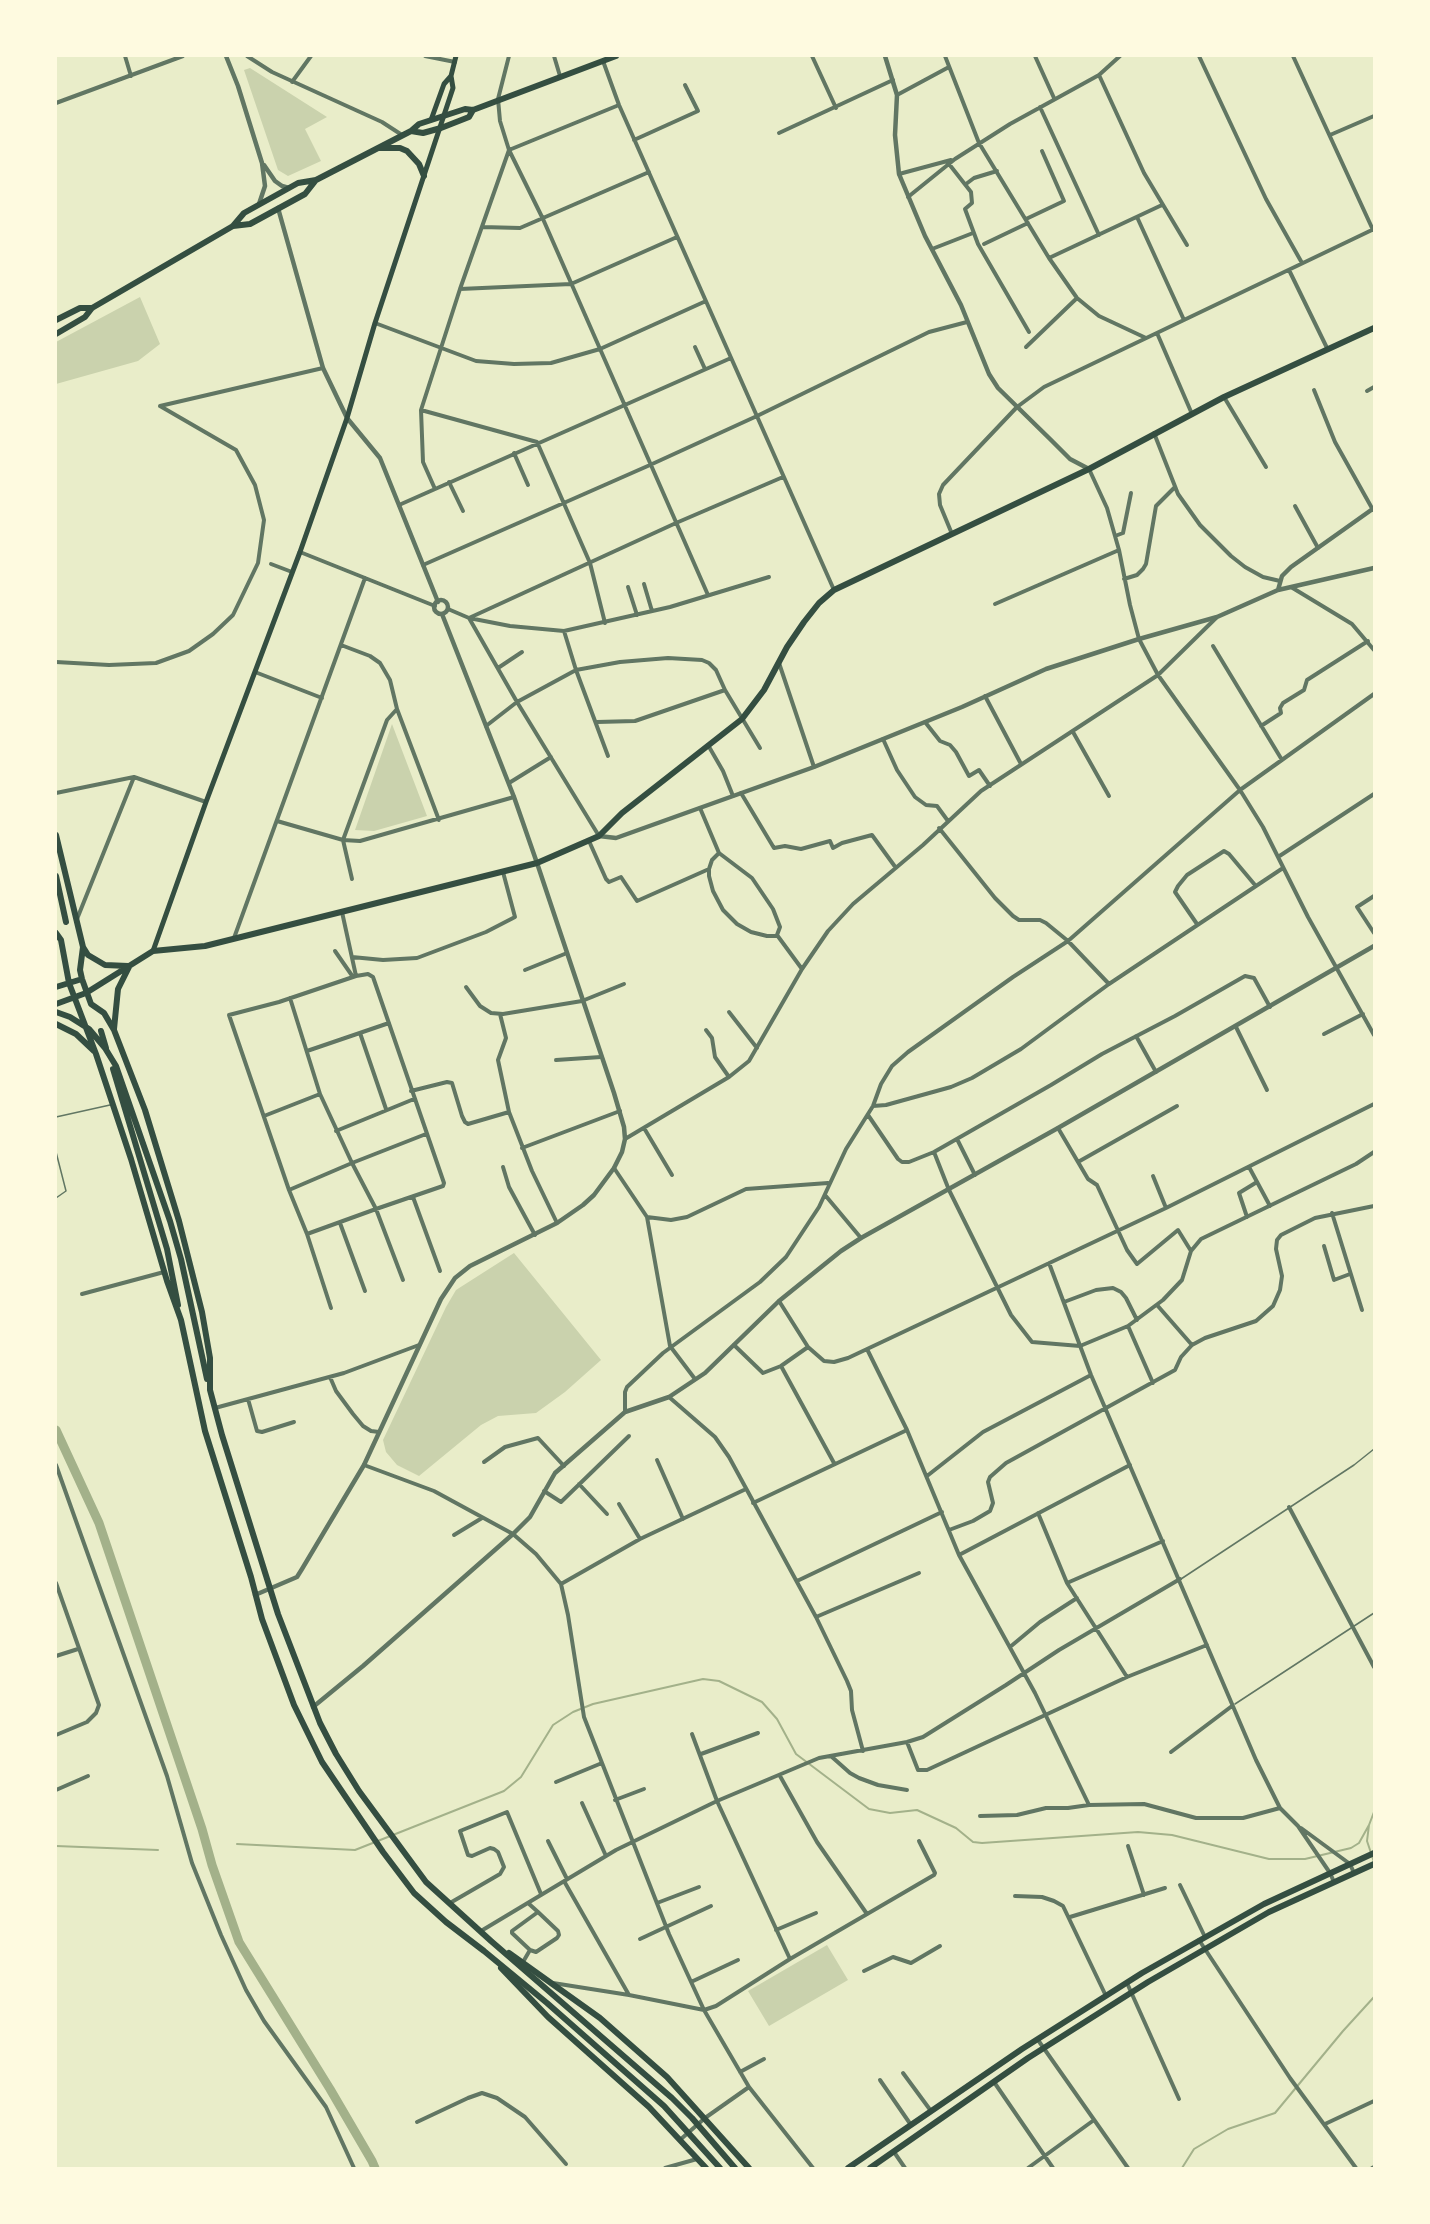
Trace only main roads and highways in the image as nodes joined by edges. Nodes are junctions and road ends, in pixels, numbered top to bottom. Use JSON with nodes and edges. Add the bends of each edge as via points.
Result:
{"nodes":[{"id":1,"x":612,"y":56,"type":"edge"},
{"id":2,"x":455,"y":59,"type":"edge"},
{"id":3,"x":451,"y":76,"type":"junction"},
{"id":4,"x":473,"y":110,"type":"junction"},
{"id":5,"x":445,"y":116,"type":"junction"},
{"id":6,"x":431,"y":120,"type":"junction"},
{"id":7,"x":441,"y":128,"type":"junction"},
{"id":8,"x":411,"y":131,"type":"junction"},
{"id":9,"x":376,"y":148,"type":"junction"},
{"id":10,"x":424,"y":176,"type":"junction"},
{"id":11,"x":316,"y":180,"type":"junction"},
{"id":12,"x":232,"y":226,"type":"junction"},
{"id":13,"x":92,"y":308,"type":"junction"},
{"id":14,"x":56,"y":320,"type":"edge"},
{"id":15,"x":1374,"y":328,"type":"edge"},
{"id":16,"x":56,"y":334,"type":"edge"},
{"id":17,"x":56,"y":835,"type":"edge"},
{"id":18,"x":56,"y":876,"type":"edge"},
{"id":19,"x":66,"y":922,"type":"dead end"},
{"id":20,"x":56,"y":933,"type":"edge"},
{"id":21,"x":83,"y":947,"type":"junction"},
{"id":22,"x":153,"y":951,"type":"junction"},
{"id":23,"x":129,"y":966,"type":"junction"},
{"id":24,"x":82,"y":979,"type":"junction"},
{"id":25,"x":69,"y":984,"type":"junction"},
{"id":26,"x":56,"y":987,"type":"edge"},
{"id":27,"x":86,"y":993,"type":"junction"},
{"id":28,"x":75,"y":999,"type":"junction"},
{"id":29,"x":56,"y":1004,"type":"edge"},
{"id":30,"x":56,"y":1012,"type":"edge"},
{"id":31,"x":56,"y":1024,"type":"edge"},
{"id":32,"x":114,"y":1030,"type":"junction"},
{"id":33,"x":101,"y":1031,"type":"dead end"},
{"id":34,"x":96,"y":1054,"type":"junction"},
{"id":35,"x":181,"y":1320,"type":"junction"},
{"id":36,"x":210,"y":1390,"type":"junction"},
{"id":37,"x":1374,"y":1853,"type":"edge"},
{"id":38,"x":1374,"y":1864,"type":"edge"},
{"id":39,"x":491,"y":1941,"type":"junction"},
{"id":40,"x":484,"y":1951,"type":"junction"},
{"id":41,"x":706,"y":2169,"type":"edge"},
{"id":42,"x":720,"y":2169,"type":"edge"},
{"id":43,"x":735,"y":2169,"type":"edge"},
{"id":44,"x":749,"y":2169,"type":"edge"},
{"id":45,"x":848,"y":2169,"type":"edge"},
{"id":46,"x":870,"y":2169,"type":"edge"}],
"edges":[{"from":1,"to":4,"type":"main road"},
{"from":2,"to":3,"type":"main road"},
{"from":3,"to":5,"type":"main road","via":[[453,88]]},
{"from":3,"to":6,"type":"main road","via":[[444,84]]},
{"from":4,"to":5,"type":"main road"},
{"from":4,"to":7,"type":"main road","via":[[469,117]]},
{"from":5,"to":6,"type":"main road"},
{"from":5,"to":7,"type":"main road"},
{"from":6,"to":8,"type":"main road"},
{"from":7,"to":8,"type":"main road","via":[[423,133]]},
{"from":7,"to":10,"type":"main road"},
{"from":8,"to":9,"type":"main road"},
{"from":9,"to":10,"type":"main road","via":[[407,151]]},
{"from":9,"to":11,"type":"main road"},
{"from":10,"to":22,"type":"main road","via":[[347,418]]},
{"from":11,"to":12,"type":"main road","via":[[298,183],[259,204]]},
{"from":11,"to":12,"type":"main road","via":[[305,194],[250,224]]},
{"from":12,"to":13,"type":"main road"},
{"from":13,"to":14,"type":"main road","via":[[80,308]]},
{"from":13,"to":16,"type":"main road","via":[[86,317]]},
{"from":15,"to":22,"type":"main road","via":[[1224,397],[1089,469],[834,590],[804,622],[764,690],[742,718],[622,813],[599,836],[537,863],[205,946]]},
{"from":17,"to":21,"type":"main road"},
{"from":18,"to":19,"type":"main road"},
{"from":20,"to":25,"type":"main road","via":[[61,940]]},
{"from":21,"to":23,"type":"main road","via":[[88,955],[105,965]]},
{"from":21,"to":24,"type":"main road"},
{"from":22,"to":23,"type":"main road"},
{"from":23,"to":27,"type":"main road"},
{"from":23,"to":32,"type":"main road","via":[[118,989]]},
{"from":24,"to":25,"type":"main road"},
{"from":24,"to":27,"type":"main road"},
{"from":25,"to":26,"type":"main road"},
{"from":25,"to":28,"type":"main road"},
{"from":27,"to":28,"type":"main road"},
{"from":27,"to":32,"type":"main road"},
{"from":28,"to":29,"type":"main road"},
{"from":28,"to":34,"type":"main road"},
{"from":30,"to":36,"type":"main road","via":[[89,1029],[116,1066],[178,1250]]},
{"from":31,"to":34,"type":"main road","via":[[76,1034]]},
{"from":32,"to":36,"type":"main road","via":[[145,1110],[186,1246],[210,1358]]},
{"from":33,"to":35,"type":"main road","via":[[167,1250]]},
{"from":34,"to":35,"type":"main road"},
{"from":35,"to":40,"type":"main road","via":[[205,1431],[262,1619],[305,1730],[368,1832],[414,1893]]},
{"from":36,"to":39,"type":"main road","via":[[271,1589],[313,1707],[336,1754],[426,1882]]},
{"from":37,"to":45,"type":"main road","via":[[1264,1904],[1126,1983]]},
{"from":38,"to":46,"type":"main road","via":[[1269,1912],[1132,1992],[1043,2048]]},
{"from":39,"to":43,"type":"main road","via":[[672,2098]]},
{"from":39,"to":44,"type":"main road","via":[[600,2018],[670,2081]]},
{"from":40,"to":41,"type":"main road","via":[[548,2017],[649,2107]]},
{"from":40,"to":42,"type":"main road","via":[[664,2106]]}]}
